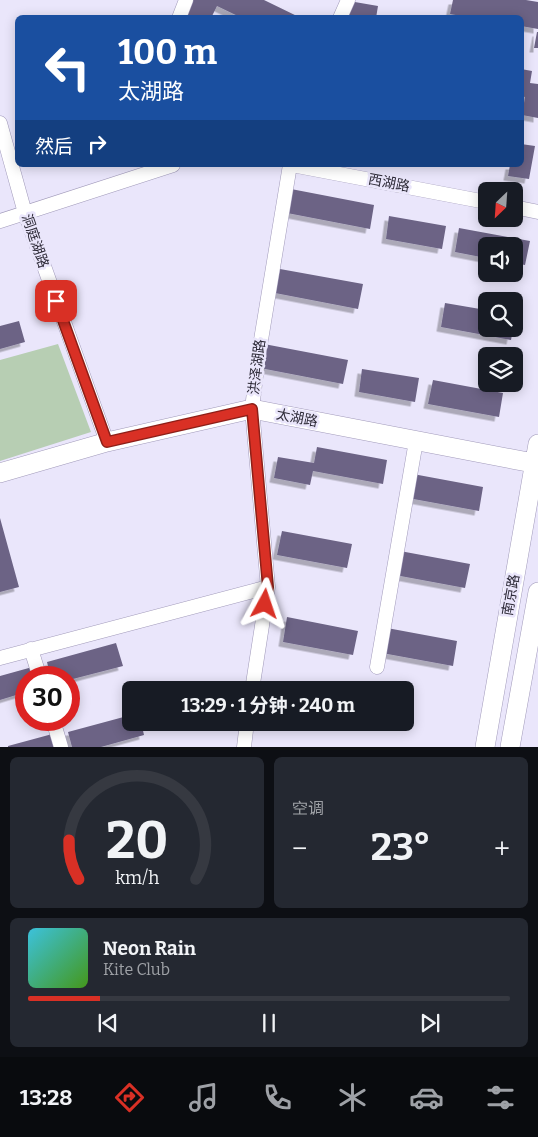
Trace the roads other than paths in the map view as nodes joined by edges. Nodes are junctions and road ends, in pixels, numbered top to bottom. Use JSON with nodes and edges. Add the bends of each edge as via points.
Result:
{"nodes":[{"id":1,"x":186,"y":0,"type":"edge"},
{"id":2,"x":348,"y":0,"type":"edge"},
{"id":3,"x":180,"y":15,"type":"edge"},
{"id":4,"x":341,"y":15,"type":"edge"},
{"id":5,"x":0,"y":123,"type":"edge"},
{"id":6,"x":164,"y":167,"type":"edge"},
{"id":7,"x":291,"y":167,"type":"edge"},
{"id":8,"x":302,"y":167,"type":"edge"},
{"id":9,"x":478,"y":200,"type":"edge"},
{"id":10,"x":523,"y":209,"type":"edge"},
{"id":11,"x":538,"y":212,"type":"edge"},
{"id":12,"x":24,"y":213,"type":"junction"},
{"id":13,"x":0,"y":221,"type":"edge"},
{"id":14,"x":252,"y":409,"type":"junction"},
{"id":15,"x":416,"y":441,"type":"junction"},
{"id":16,"x":107,"y":442,"type":"junction"},
{"id":17,"x":538,"y":444,"type":"edge"},
{"id":18,"x":536,"y":464,"type":"edge"},
{"id":19,"x":0,"y":473,"type":"edge"},
{"id":20,"x":268,"y":587,"type":"junction"},
{"id":21,"x":538,"y":592,"type":"edge"},
{"id":22,"x":31,"y":649,"type":"junction"},
{"id":23,"x":0,"y":658,"type":"edge"},
{"id":24,"x":36,"y":666,"type":"edge"},
{"id":25,"x":377,"y":667,"type":"dead end"},
{"id":26,"x":253,"y":681,"type":"edge"},
{"id":27,"x":56,"y":731,"type":"edge"},
{"id":28,"x":247,"y":731,"type":"edge"},
{"id":29,"x":61,"y":747,"type":"edge"},
{"id":30,"x":244,"y":747,"type":"edge"},
{"id":31,"x":485,"y":747,"type":"edge"},
{"id":32,"x":510,"y":747,"type":"edge"}],
"edges":[{"from":1,"to":3,"type":"street"},
{"from":2,"to":4,"type":"street"},
{"from":5,"to":12,"type":"street","name":"洞庭湖路"},
{"from":6,"to":12,"type":"street"},
{"from":7,"to":14,"type":"street","name":"洪泽湖路"},
{"from":8,"to":9,"type":"street","name":"西湖路"},
{"from":10,"to":11,"type":"street"},
{"from":12,"to":13,"type":"street"},
{"from":12,"to":16,"type":"street","name":"洞庭湖路"},
{"from":14,"to":15,"type":"street","name":"太湖路"},
{"from":14,"to":16,"type":"street","name":"太湖路"},
{"from":14,"to":20,"type":"street","name":"洪泽湖路"},
{"from":15,"to":18,"type":"street","name":"太湖路"},
{"from":15,"to":25,"type":"street"},
{"from":16,"to":19,"type":"street","name":"太湖路"},
{"from":17,"to":18,"type":"street","name":"南京路"},
{"from":18,"to":31,"type":"street","name":"南京路"},
{"from":20,"to":22,"type":"street"},
{"from":20,"to":26,"type":"street","name":"洪泽湖路"},
{"from":21,"to":32,"type":"street","name":"南京路"},
{"from":22,"to":23,"type":"street"},
{"from":22,"to":24,"type":"street"},
{"from":27,"to":29,"type":"street"},
{"from":28,"to":30,"type":"street"}]}
